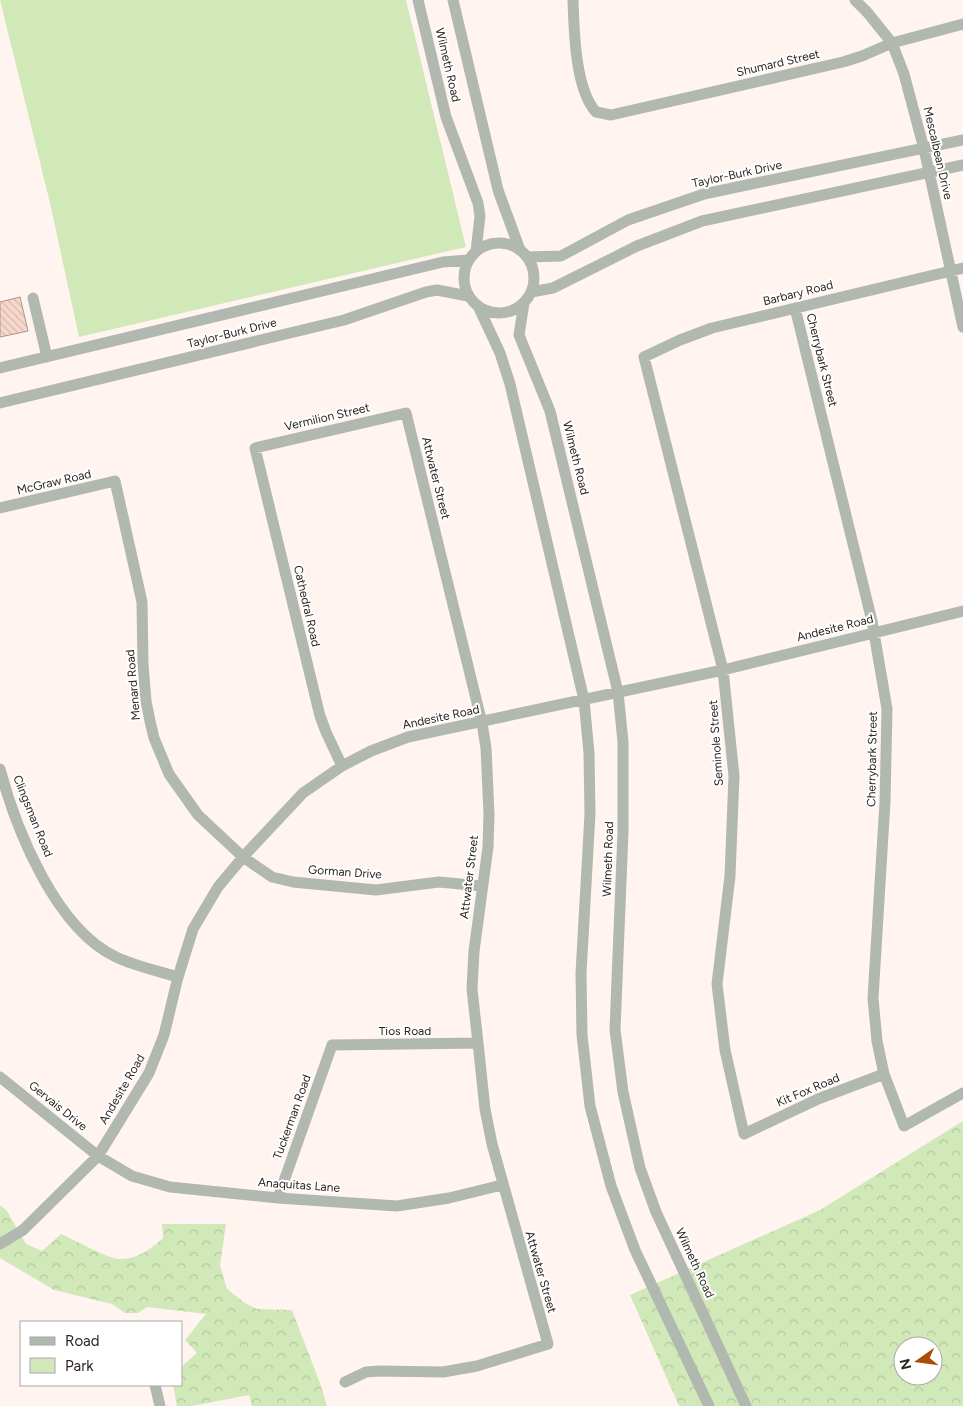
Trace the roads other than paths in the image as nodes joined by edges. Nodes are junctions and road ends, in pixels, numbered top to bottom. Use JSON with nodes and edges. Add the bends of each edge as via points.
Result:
{"nodes":[{"id":1,"x":418,"y":0,"type":"edge"},
{"id":2,"x":453,"y":0,"type":"edge"},
{"id":3,"x":573,"y":0,"type":"edge"},
{"id":4,"x":855,"y":0,"type":"edge"},
{"id":5,"x":963,"y":24,"type":"edge"},
{"id":6,"x":892,"y":43,"type":"junction"},
{"id":7,"x":963,"y":140,"type":"edge"},
{"id":8,"x":924,"y":149,"type":"junction"},
{"id":9,"x":963,"y":165,"type":"edge"},
{"id":10,"x":929,"y":172,"type":"junction"},
{"id":11,"x":476,"y":251,"type":"junction"},
{"id":12,"x":523,"y":253,"type":"junction"},
{"id":13,"x":468,"y":260,"type":"junction"},
{"id":14,"x":963,"y":268,"type":"edge"},
{"id":15,"x":950,"y":271,"type":"junction"},
{"id":16,"x":531,"y":292,"type":"junction"},
{"id":17,"x":468,"y":296,"type":"junction"},
{"id":18,"x":33,"y":298,"type":"dead end"},
{"id":19,"x":524,"y":303,"type":"junction"},
{"id":20,"x":479,"y":308,"type":"junction"},
{"id":21,"x":795,"y":308,"type":"junction"},
{"id":22,"x":963,"y":327,"type":"edge"},
{"id":23,"x":47,"y":357,"type":"junction"},
{"id":24,"x":644,"y":357,"type":"joint"},
{"id":25,"x":0,"y":368,"type":"edge"},
{"id":26,"x":0,"y":403,"type":"edge"},
{"id":27,"x":406,"y":413,"type":"joint"},
{"id":28,"x":255,"y":448,"type":"joint"},
{"id":29,"x":115,"y":481,"type":"joint"},
{"id":30,"x":0,"y":508,"type":"edge"},
{"id":31,"x":963,"y":611,"type":"edge"},
{"id":32,"x":874,"y":632,"type":"junction"},
{"id":33,"x":723,"y":670,"type":"junction"},
{"id":34,"x":618,"y":692,"type":"junction"},
{"id":35,"x":584,"y":700,"type":"junction"},
{"id":36,"x":482,"y":723,"type":"junction"},
{"id":37,"x":342,"y":766,"type":"junction"},
{"id":38,"x":0,"y":769,"type":"edge"},
{"id":39,"x":242,"y":858,"type":"junction"},
{"id":40,"x":482,"y":886,"type":"junction"},
{"id":41,"x":178,"y":977,"type":"junction"},
{"id":42,"x":478,"y":1043,"type":"junction"},
{"id":43,"x":332,"y":1045,"type":"joint"},
{"id":44,"x":884,"y":1074,"type":"junction"},
{"id":45,"x":0,"y":1077,"type":"edge"},
{"id":46,"x":963,"y":1093,"type":"edge"},
{"id":47,"x":744,"y":1134,"type":"joint"},
{"id":48,"x":98,"y":1156,"type":"junction"},
{"id":49,"x":502,"y":1185,"type":"junction"},
{"id":50,"x":278,"y":1198,"type":"junction"},
{"id":51,"x":0,"y":1244,"type":"edge"},
{"id":52,"x":345,"y":1382,"type":"dead end"},
{"id":53,"x":155,"y":1386,"type":"edge"},
{"id":54,"x":160,"y":1406,"type":"edge"},
{"id":55,"x":709,"y":1406,"type":"edge"},
{"id":56,"x":746,"y":1406,"type":"edge"}],
"edges":[{"from":1,"to":11,"type":"street","name":"Wilmeth Road","via":[[446,116],[478,203],[480,216]]},
{"from":2,"to":12,"type":"street","name":"Wilmeth Road","via":[[498,190]]},
{"from":3,"to":6,"type":"street","name":"Shumard Street","via":[[577,58],[586,98],[596,112],[611,115],[834,64]]},
{"from":4,"to":6,"type":"street","name":"Mescalbean Drive"},
{"from":5,"to":6,"type":"street","name":"Shumard Street"},
{"from":6,"to":8,"type":"street","name":"Mescalbean Drive","via":[[904,74]]},
{"from":7,"to":8,"type":"street","name":"Taylor-Burk Drive"},
{"from":8,"to":10,"type":"street","name":"Mescalbean Drive"},
{"from":8,"to":12,"type":"street","name":"Taylor-Burk Drive","via":[[680,201],[628,220],[561,256]]},
{"from":9,"to":10,"type":"street"},
{"from":10,"to":15,"type":"street","name":"Mescalbean Drive"},
{"from":10,"to":16,"type":"street","via":[[702,221],[637,246],[553,288]]},
{"from":11,"to":12,"type":"street","via":[[498,243],[509,244]]},
{"from":11,"to":13,"type":"street"},
{"from":12,"to":16,"type":"street","via":[[534,274]]},
{"from":13,"to":17,"type":"street","via":[[463,278]]},
{"from":13,"to":23,"type":"street","name":"Taylor-Burk Drive","via":[[443,262]]},
{"from":14,"to":15,"type":"street","name":"Barbary Road"},
{"from":15,"to":21,"type":"street","name":"Barbary Road"},
{"from":15,"to":22,"type":"street","name":"Mescalbean Drive"},
{"from":16,"to":19,"type":"street"},
{"from":17,"to":20,"type":"street"},
{"from":17,"to":26,"type":"street","name":"Taylor-Burk Drive","via":[[437,290],[426,292],[344,320]]},
{"from":18,"to":23,"type":"street"},
{"from":19,"to":20,"type":"street","via":[[508,313],[498,314]]},
{"from":19,"to":34,"type":"street","name":"Wilmeth Road","via":[[519,335],[550,411]]},
{"from":20,"to":35,"type":"street","name":"Wilmeth Road","via":[[510,384]]},
{"from":21,"to":24,"type":"street","name":"Barbary Road","via":[[712,328]]},
{"from":21,"to":32,"type":"street","name":"Cherrybark Street"},
{"from":23,"to":25,"type":"street","name":"Taylor-Burk Drive"},
{"from":24,"to":33,"type":"street","name":"Seminole Street"},
{"from":27,"to":28,"type":"street","name":"Vermilion Street"},
{"from":27,"to":36,"type":"street","name":"Attwater Street"},
{"from":28,"to":37,"type":"street","name":"Cathedral Road","via":[[320,716]]},
{"from":29,"to":30,"type":"street","name":"McGraw Road"},
{"from":29,"to":39,"type":"street","name":"Menard Road","via":[[142,602],[146,701],[154,738],[168,774],[181,794]]},
{"from":31,"to":32,"type":"street","name":"Andesite Road"},
{"from":32,"to":33,"type":"street","name":"Andesite Road"},
{"from":32,"to":44,"type":"street","name":"Cherrybark Street","via":[[887,709],[874,998],[876,1042]]},
{"from":33,"to":34,"type":"street","name":"Andesite Road"},
{"from":33,"to":47,"type":"street","name":"Seminole Street","via":[[734,776],[730,876],[717,984],[725,1050]]},
{"from":34,"to":35,"type":"street","name":"Andesite Road"},
{"from":34,"to":56,"type":"street","name":"Wilmeth Road","via":[[623,742],[623,832],[615,1030],[623,1092],[640,1168],[656,1212]]},
{"from":35,"to":36,"type":"street","name":"Andesite Road"},
{"from":35,"to":55,"type":"street","name":"Wilmeth Road","via":[[590,814],[581,973],[582,1035],[590,1106],[615,1195],[635,1250]]},
{"from":36,"to":37,"type":"street","name":"Andesite Road","via":[[408,737]]},
{"from":36,"to":40,"type":"street","name":"Attwater Street","via":[[489,814]]},
{"from":37,"to":39,"type":"street","name":"Andesite Road","via":[[303,793]]},
{"from":38,"to":41,"type":"street","name":"Clingsman Road","via":[[18,825],[42,875],[80,931],[116,957]]},
{"from":39,"to":40,"type":"street","name":"Gorman Drive","via":[[272,877],[341,888],[376,890],[439,882]]},
{"from":39,"to":41,"type":"street","name":"Andesite Road","via":[[218,887],[193,929]]},
{"from":40,"to":42,"type":"street","name":"Attwater Street","via":[[472,989]]},
{"from":41,"to":48,"type":"street","name":"Andesite Road","via":[[164,1035],[149,1074]]},
{"from":42,"to":43,"type":"street","name":"Tios Road"},
{"from":42,"to":49,"type":"street","name":"Attwater Street","via":[[485,1110]]},
{"from":43,"to":50,"type":"street","name":"Tuckerman Road"},
{"from":44,"to":46,"type":"street","name":"Cherrybark Street","via":[[904,1126]]},
{"from":44,"to":47,"type":"street","name":"Kit Fox Road","via":[[818,1099]]},
{"from":45,"to":48,"type":"street","name":"Gervais Drive"},
{"from":48,"to":50,"type":"street","name":"Anaquitas Lane","via":[[132,1176],[170,1187]]},
{"from":48,"to":51,"type":"street","name":"Andesite Road","via":[[23,1230]]},
{"from":49,"to":50,"type":"street","name":"Anaquitas Lane","via":[[398,1206]]},
{"from":49,"to":52,"type":"street","name":"Attwater Street","via":[[548,1344],[477,1366],[444,1372],[366,1372]]},
{"from":53,"to":54,"type":"street"}]}
